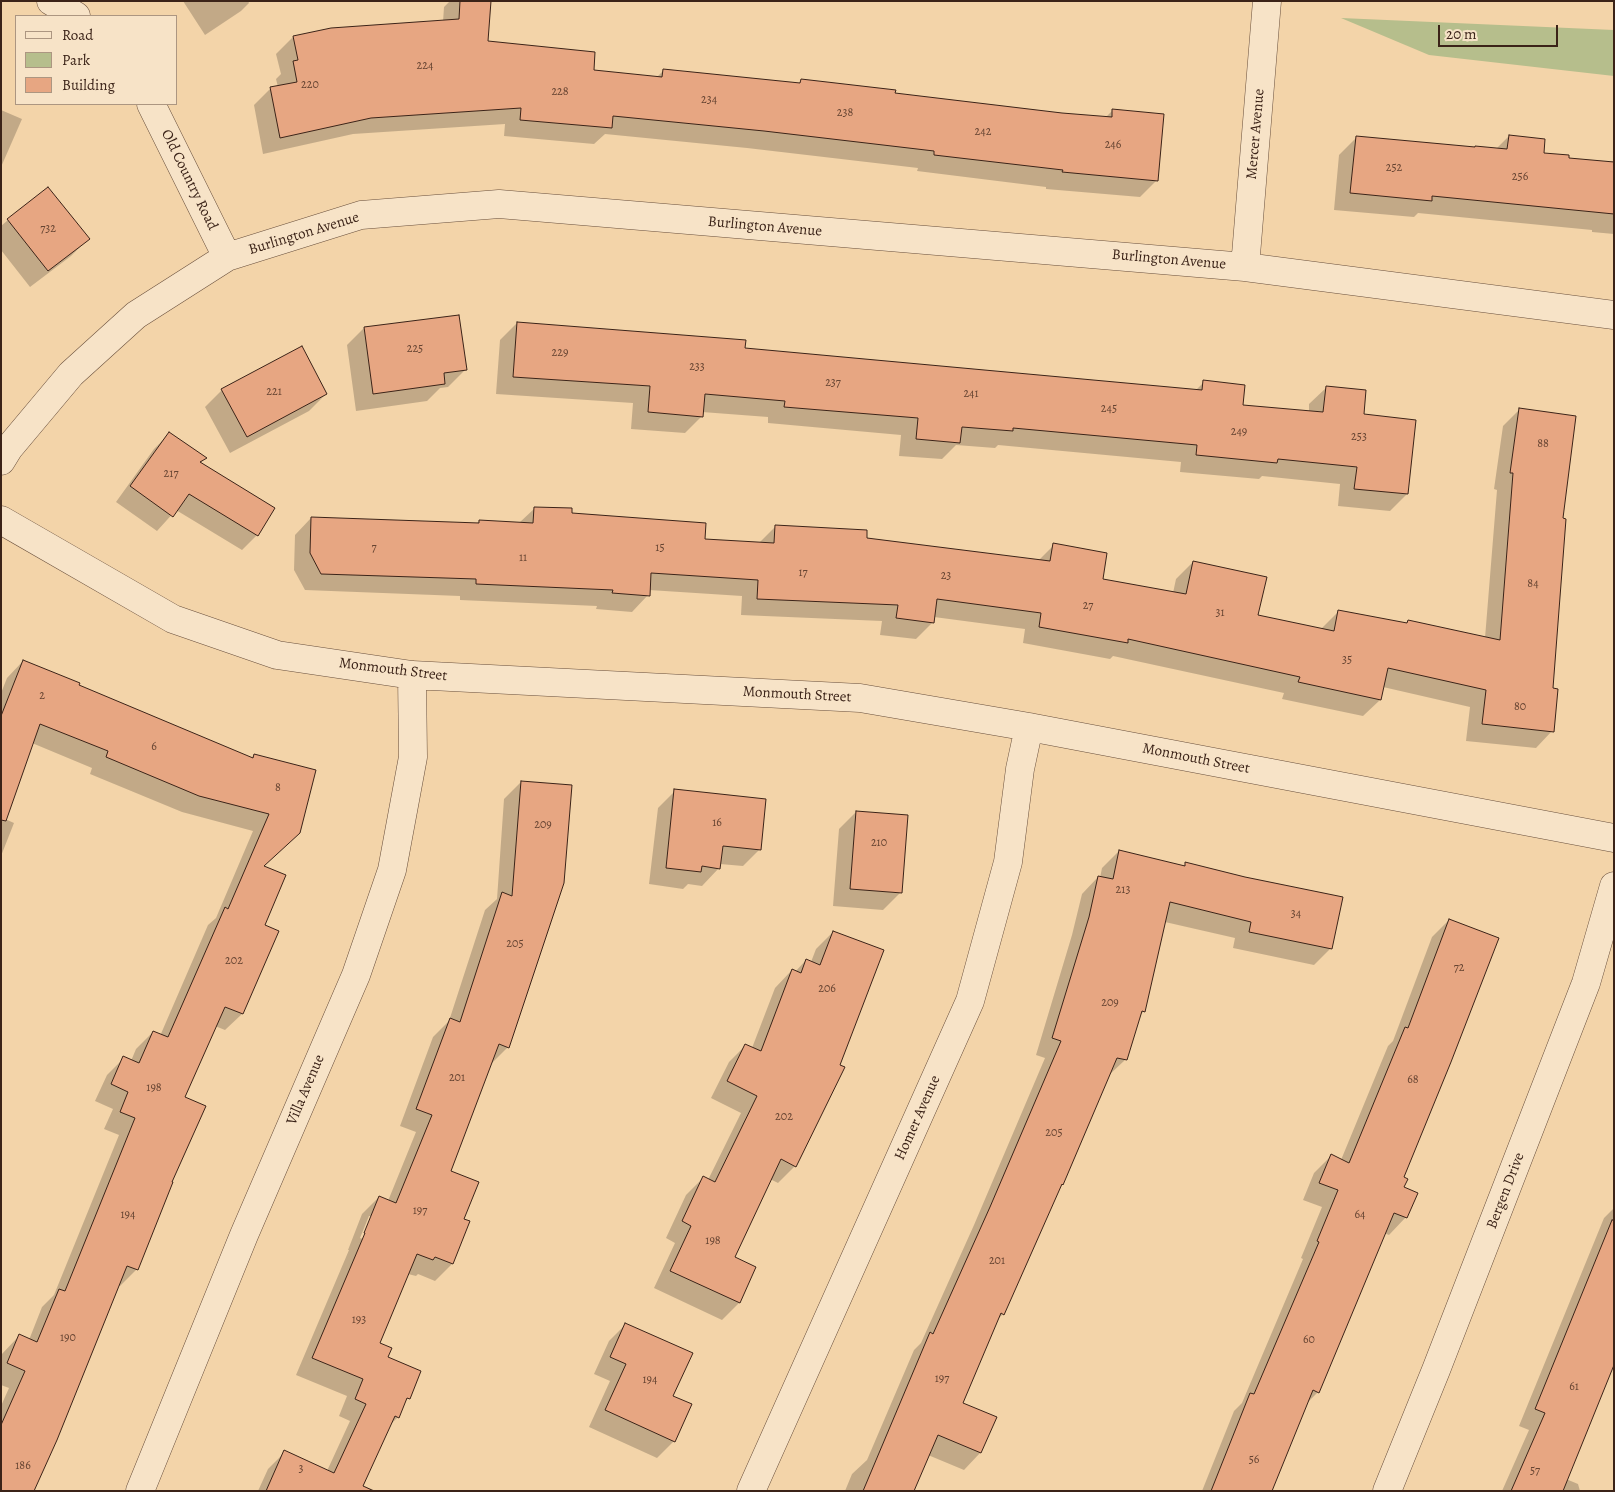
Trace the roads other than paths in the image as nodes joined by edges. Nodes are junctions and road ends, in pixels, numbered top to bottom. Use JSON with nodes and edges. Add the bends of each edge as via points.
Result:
{"nodes":[{"id":1,"x":51,"y":1,"type":"edge"},
{"id":2,"x":1267,"y":1,"type":"edge"},
{"id":3,"x":74,"y":15,"type":"edge"},
{"id":4,"x":151,"y":105,"type":"edge"},
{"id":5,"x":227,"y":257,"type":"junction"},
{"id":6,"x":1245,"y":267,"type":"junction"},
{"id":7,"x":1614,"y":315,"type":"edge"},
{"id":8,"x":1,"y":461,"type":"edge"},
{"id":9,"x":1,"y":520,"type":"edge"},
{"id":10,"x":412,"y":675,"type":"junction"},
{"id":11,"x":1029,"y":727,"type":"junction"},
{"id":12,"x":1614,"y":838,"type":"edge"},
{"id":13,"x":1614,"y":886,"type":"edge"},
{"id":14,"x":140,"y":1491,"type":"edge"},
{"id":15,"x":751,"y":1491,"type":"edge"},
{"id":16,"x":1387,"y":1491,"type":"edge"}],
"edges":[{"from":1,"to":3,"type":"street"},
{"from":2,"to":6,"type":"street","name":"Mercer Avenue"},
{"from":4,"to":5,"type":"street","name":"Old Country Road"},
{"from":5,"to":6,"type":"street","name":"Burlington Avenue","via":[[361,216],[499,204]]},
{"from":5,"to":8,"type":"street","name":"Burlington Avenue","via":[[136,315],[70,374]]},
{"from":6,"to":7,"type":"street","name":"Burlington Avenue"},
{"from":9,"to":10,"type":"street","name":"Monmouth Street","via":[[173,619],[277,655]]},
{"from":10,"to":11,"type":"street","name":"Monmouth Street","via":[[860,698]]},
{"from":10,"to":14,"type":"street","name":"Villa Avenue","via":[[413,757],[389,879],[356,975],[244,1235]]},
{"from":11,"to":12,"type":"street","name":"Monmouth Street"},
{"from":11,"to":15,"type":"street","name":"Homer Avenue","via":[[1008,862],[970,1001]]},
{"from":13,"to":16,"type":"street","name":"Bergen Drive","via":[[1586,983]]}]}
